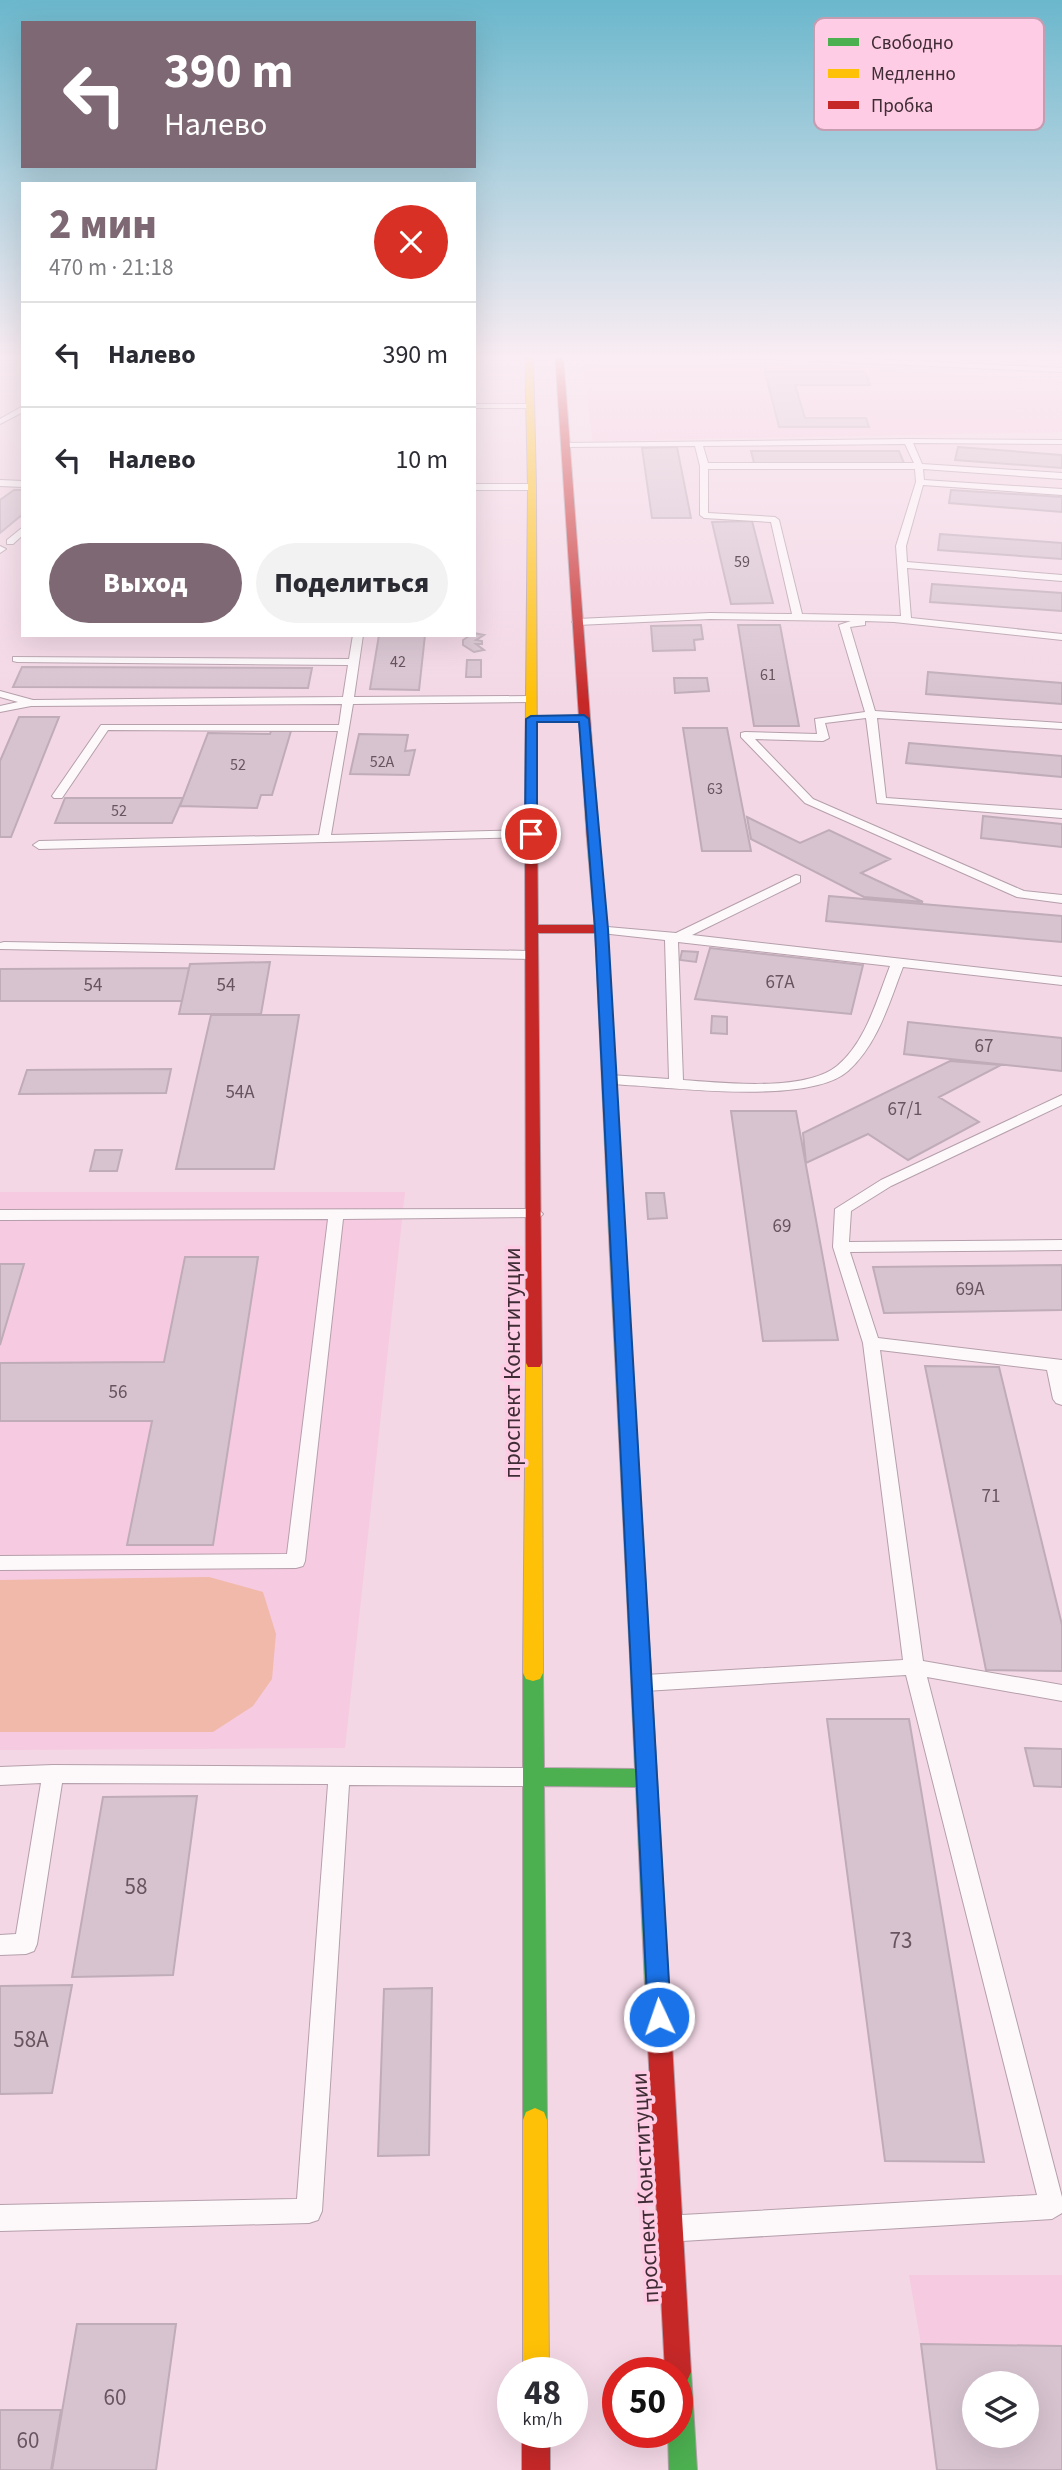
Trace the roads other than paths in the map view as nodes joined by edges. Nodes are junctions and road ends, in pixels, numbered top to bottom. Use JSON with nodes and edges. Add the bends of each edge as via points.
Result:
{"nodes":[{"id":1,"x":545,"y":468,"type":"edge"},
{"id":2,"x":557,"y":468,"type":"edge"},
{"id":3,"x":704,"y":468,"type":"edge"},
{"id":4,"x":919,"y":468,"type":"edge"},
{"id":5,"x":951,"y":468,"type":"edge"},
{"id":6,"x":1062,"y":476,"type":"edge"},
{"id":7,"x":920,"y":482,"type":"junction"},
{"id":8,"x":0,"y":483,"type":"edge"},
{"id":9,"x":21,"y":484,"type":"edge"},
{"id":10,"x":476,"y":487,"type":"edge"},
{"id":11,"x":550,"y":487,"type":"junction"},
{"id":12,"x":1062,"y":492,"type":"edge"},
{"id":13,"x":21,"y":532,"type":"edge"},
{"id":14,"x":10,"y":542,"type":"dead end"},
{"id":15,"x":903,"y":565,"type":"junction"},
{"id":16,"x":1062,"y":578,"type":"edge"},
{"id":17,"x":798,"y":617,"type":"junction"},
{"id":18,"x":906,"y":619,"type":"junction"},
{"id":19,"x":577,"y":622,"type":"junction"},
{"id":20,"x":358,"y":637,"type":"edge"},
{"id":21,"x":1062,"y":637,"type":"edge"},
{"id":22,"x":17,"y":659,"type":"dead end"},
{"id":23,"x":353,"y":662,"type":"junction"},
{"id":24,"x":0,"y":694,"type":"edge"},
{"id":25,"x":531,"y":699,"type":"junction"},
{"id":26,"x":346,"y":700,"type":"junction"},
{"id":27,"x":31,"y":703,"type":"junction"},
{"id":28,"x":0,"y":709,"type":"edge"},
{"id":29,"x":872,"y":714,"type":"junction"},
{"id":30,"x":1062,"y":726,"type":"edge"},
{"id":31,"x":344,"y":728,"type":"junction"},
{"id":32,"x":58,"y":796,"type":"dead end"},
{"id":33,"x":1062,"y":814,"type":"edge"},
{"id":34,"x":531,"y":834,"type":"junction"},
{"id":35,"x":324,"y":839,"type":"junction"},
{"id":36,"x":38,"y":845,"type":"dead end"},
{"id":37,"x":796,"y":879,"type":"dead end"},
{"id":38,"x":1062,"y":899,"type":"edge"},
{"id":39,"x":531,"y":929,"type":"junction"},
{"id":40,"x":601,"y":929,"type":"junction"},
{"id":41,"x":674,"y":937,"type":"junction"},
{"id":42,"x":4,"y":946,"type":"dead end"},
{"id":43,"x":530,"y":955,"type":"junction"},
{"id":44,"x":898,"y":962,"type":"junction"},
{"id":45,"x":1062,"y":981,"type":"edge"},
{"id":46,"x":610,"y":1079,"type":"junction"},
{"id":47,"x":676,"y":1083,"type":"junction"},
{"id":48,"x":1062,"y":1099,"type":"edge"},
{"id":49,"x":535,"y":1214,"type":"junction"},
{"id":50,"x":0,"y":1215,"type":"edge"},
{"id":51,"x":336,"y":1216,"type":"junction"},
{"id":52,"x":1062,"y":1245,"type":"edge"},
{"id":53,"x":841,"y":1247,"type":"junction"},
{"id":54,"x":871,"y":1343,"type":"junction"},
{"id":55,"x":1058,"y":1365,"type":"edge"},
{"id":56,"x":1062,"y":1399,"type":"edge"},
{"id":57,"x":0,"y":1563,"type":"edge"},
{"id":58,"x":914,"y":1667,"type":"junction"},
{"id":59,"x":642,"y":1683,"type":"junction"},
{"id":60,"x":1062,"y":1693,"type":"edge"},
{"id":61,"x":53,"y":1774,"type":"junction"},
{"id":62,"x":0,"y":1776,"type":"edge"},
{"id":63,"x":339,"y":1776,"type":"junction"},
{"id":64,"x":533,"y":1777,"type":"junction"},
{"id":65,"x":647,"y":1778,"type":"junction"},
{"id":66,"x":0,"y":1945,"type":"edge"},
{"id":67,"x":0,"y":2218,"type":"edge"},
{"id":68,"x":670,"y":2229,"type":"junction"},
{"id":69,"x":536,"y":2357,"type":"edge"},
{"id":70,"x":536,"y":2448,"type":"edge"},
{"id":71,"x":537,"y":2470,"type":"edge"},
{"id":72,"x":683,"y":2470,"type":"edge"}],
"edges":[{"from":1,"to":11,"type":"main road","name":"проспект Конституции"},
{"from":2,"to":11,"type":"main road","name":"проспект Конституции"},
{"from":3,"to":17,"type":"lane","via":[[704,515],[775,520]]},
{"from":4,"to":7,"type":"lane"},
{"from":5,"to":6,"type":"lane"},
{"from":7,"to":12,"type":"lane"},
{"from":7,"to":15,"type":"lane","via":[[901,546]]},
{"from":8,"to":9,"type":"lane"},
{"from":10,"to":11,"type":"lane"},
{"from":11,"to":19,"type":"main road","name":"проспект Конституции"},
{"from":11,"to":25,"type":"main road","name":"проспект Конституции","via":[[529,603]]},
{"from":13,"to":14,"type":"lane"},
{"from":15,"to":16,"type":"lane"},
{"from":15,"to":18,"type":"lane"},
{"from":17,"to":18,"type":"lane"},
{"from":17,"to":19,"type":"lane"},
{"from":18,"to":21,"type":"lane"},
{"from":18,"to":29,"type":"lane","via":[[844,625]]},
{"from":19,"to":40,"type":"main road","name":"проспект Конституции","via":[[577,719]]},
{"from":20,"to":23,"type":"lane"},
{"from":22,"to":23,"type":"lane"},
{"from":23,"to":26,"type":"lane"},
{"from":24,"to":27,"type":"lane"},
{"from":25,"to":26,"type":"lane"},
{"from":25,"to":34,"type":"main road","name":"проспект Конституции","via":[[538,719]]},
{"from":26,"to":27,"type":"lane"},
{"from":26,"to":31,"type":"lane"},
{"from":27,"to":28,"type":"lane"},
{"from":29,"to":30,"type":"lane"},
{"from":29,"to":33,"type":"lane","via":[[881,801]]},
{"from":29,"to":38,"type":"lane","via":[[819,721],[823,738],[745,735],[809,801],[1021,894]]},
{"from":31,"to":32,"type":"lane","via":[[106,727]]},
{"from":31,"to":35,"type":"lane"},
{"from":34,"to":35,"type":"lane"},
{"from":34,"to":39,"type":"main road","name":"проспект Конституции"},
{"from":35,"to":36,"type":"lane"},
{"from":37,"to":41,"type":"lane"},
{"from":39,"to":40,"type":"main road"},
{"from":39,"to":43,"type":"main road","name":"проспект Конституции"},
{"from":40,"to":41,"type":"lane"},
{"from":40,"to":46,"type":"main road","name":"проспект Конституции"},
{"from":41,"to":44,"type":"lane"},
{"from":41,"to":47,"type":"lane"},
{"from":42,"to":43,"type":"lane"},
{"from":43,"to":49,"type":"main road","name":"проспект Конституции"},
{"from":44,"to":45,"type":"lane"},
{"from":44,"to":47,"type":"lane","via":[[866,1040],[840,1071],[804,1084]]},
{"from":46,"to":47,"type":"lane"},
{"from":46,"to":59,"type":"main road","name":"проспект Конституции"},
{"from":48,"to":53,"type":"lane","via":[[886,1183],[843,1209]]},
{"from":49,"to":51,"type":"lane"},
{"from":49,"to":64,"type":"main road","name":"проспект Конституции"},
{"from":50,"to":51,"type":"lane"},
{"from":51,"to":57,"type":"lane","via":[[296,1562]]},
{"from":52,"to":53,"type":"lane"},
{"from":53,"to":54,"type":"lane"},
{"from":54,"to":55,"type":"lane"},
{"from":54,"to":58,"type":"lane"},
{"from":55,"to":56,"type":"lane"},
{"from":58,"to":59,"type":"lane"},
{"from":58,"to":60,"type":"lane"},
{"from":58,"to":68,"type":"lane","via":[[1052,2207]]},
{"from":59,"to":65,"type":"main road","name":"проспект Конституции"},
{"from":61,"to":62,"type":"lane"},
{"from":61,"to":63,"type":"lane"},
{"from":61,"to":66,"type":"lane","via":[[26,1944]]},
{"from":63,"to":64,"type":"lane"},
{"from":63,"to":67,"type":"lane","via":[[309,2211]]},
{"from":64,"to":65,"type":"main road"},
{"from":64,"to":69,"type":"main road","name":"проспект Конституции"},
{"from":65,"to":68,"type":"main road","name":"проспект Конституции"},
{"from":68,"to":72,"type":"main road","name":"проспект Конституции"},
{"from":70,"to":71,"type":"main road"}]}
